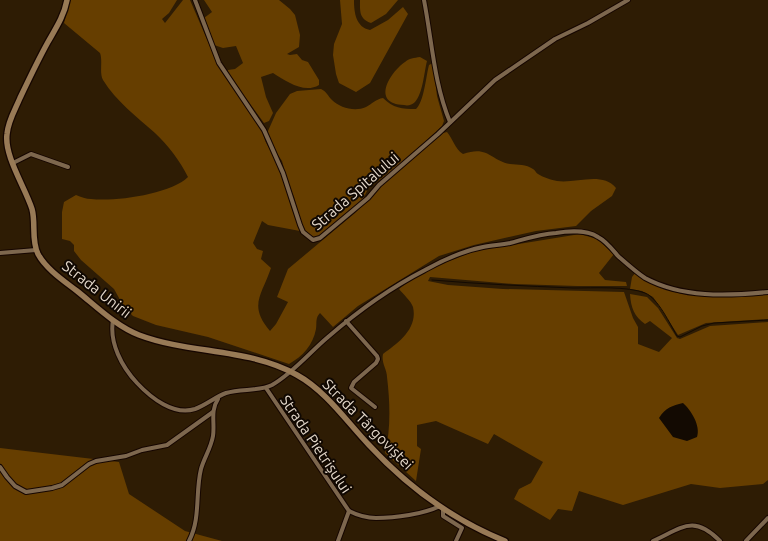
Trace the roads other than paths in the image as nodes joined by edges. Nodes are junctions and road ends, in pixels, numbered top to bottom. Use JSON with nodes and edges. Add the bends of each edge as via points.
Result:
{"nodes":[{"id":1,"x":67,"y":0,"type":"edge"},
{"id":2,"x":195,"y":0,"type":"edge"},
{"id":3,"x":424,"y":0,"type":"edge"},
{"id":4,"x":628,"y":0,"type":"edge"},
{"id":5,"x":450,"y":122,"type":"junction"},
{"id":6,"x":13,"y":163,"type":"junction"},
{"id":7,"x":68,"y":167,"type":"dead end"},
{"id":8,"x":36,"y":250,"type":"junction"},
{"id":9,"x":0,"y":253,"type":"edge"},
{"id":10,"x":768,"y":292,"type":"edge"},
{"id":11,"x":113,"y":320,"type":"junction"},
{"id":12,"x":346,"y":322,"type":"junction"},
{"id":13,"x":290,"y":372,"type":"junction"},
{"id":14,"x":266,"y":388,"type":"junction"},
{"id":15,"x":219,"y":398,"type":"junction"},
{"id":16,"x":375,"y":407,"type":"dead end"},
{"id":17,"x":213,"y":412,"type":"junction"},
{"id":18,"x":0,"y":467,"type":"edge"},
{"id":19,"x":442,"y":508,"type":"junction"},
{"id":20,"x":349,"y":512,"type":"junction"},
{"id":21,"x":768,"y":518,"type":"edge"},
{"id":22,"x":464,"y":521,"type":"junction"},
{"id":23,"x":462,"y":528,"type":"junction"},
{"id":24,"x":189,"y":541,"type":"edge"},
{"id":25,"x":338,"y":541,"type":"edge"},
{"id":26,"x":456,"y":541,"type":"edge"},
{"id":27,"x":505,"y":541,"type":"edge"},
{"id":28,"x":653,"y":541,"type":"edge"},
{"id":29,"x":720,"y":541,"type":"edge"},
{"id":30,"x":746,"y":541,"type":"edge"}],
"edges":[{"from":1,"to":6,"type":"main road","via":[[8,128],[8,146]]},
{"from":2,"to":5,"type":"street","name":"Strada Spitalului","via":[[219,63],[264,130],[303,232],[313,240],[357,208]]},
{"from":3,"to":5,"type":"street","via":[[442,104]]},
{"from":4,"to":5,"type":"street","name":"Strada Spitalului","via":[[534,52],[495,80]]},
{"from":6,"to":7,"type":"street","via":[[31,154]]},
{"from":6,"to":8,"type":"main road","via":[[33,211]]},
{"from":8,"to":9,"type":"street"},
{"from":8,"to":11,"type":"main road","name":"Strada Unirii","via":[[59,277]]},
{"from":10,"to":12,"type":"street","name":"Strada Pietrișului","via":[[729,295],[673,290],[645,277],[598,236],[555,233],[482,247],[443,261],[398,285]]},
{"from":11,"to":13,"type":"main road","name":"Strada Unirii","via":[[145,337],[240,356]]},
{"from":11,"to":15,"type":"street","name":"Strada Pietrișului","via":[[114,341],[123,366],[145,392],[177,411],[194,409]]},
{"from":12,"to":13,"type":"street","name":"Strada Pietrișului"},
{"from":12,"to":16,"type":"street","via":[[377,356],[376,363],[354,382],[352,388]]},
{"from":13,"to":14,"type":"street","name":"Strada Pietrișului"},
{"from":13,"to":19,"type":"main road","name":"Strada Târgoviștei","via":[[314,387],[395,472]]},
{"from":14,"to":15,"type":"street","name":"Strada Pietrișului","via":[[236,390]]},
{"from":14,"to":20,"type":"street","name":"Strada Pietrișului"},
{"from":15,"to":17,"type":"street"},
{"from":17,"to":18,"type":"street","via":[[167,444],[96,461],[62,485],[52,488],[26,492],[15,486]]},
{"from":17,"to":24,"type":"street","via":[[213,436],[201,468],[196,525]]},
{"from":19,"to":20,"type":"street","name":"Strada Pietrișului","via":[[375,518]]},
{"from":19,"to":22,"type":"main road","name":"Strada Târgoviștei"},
{"from":19,"to":23,"type":"street","via":[[443,516]]},
{"from":20,"to":25,"type":"street","name":"Strada Pietrișului"},
{"from":21,"to":30,"type":"street"},
{"from":22,"to":23,"type":"street"},
{"from":22,"to":27,"type":"main road","name":"Strada Târgoviștei"},
{"from":23,"to":26,"type":"street"},
{"from":28,"to":29,"type":"street","via":[[682,526],[693,525],[703,528]]}]}
